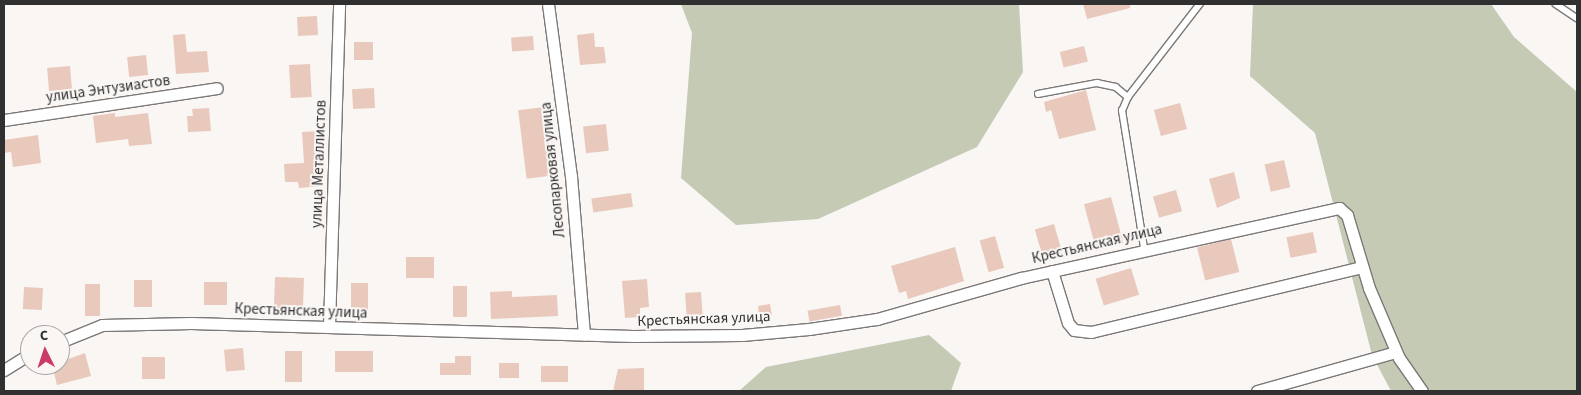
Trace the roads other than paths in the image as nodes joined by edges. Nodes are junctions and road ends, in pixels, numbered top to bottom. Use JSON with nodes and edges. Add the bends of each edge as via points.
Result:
{"nodes":[{"id":1,"x":339,"y":4,"type":"edge"},
{"id":2,"x":548,"y":4,"type":"edge"},
{"id":3,"x":1200,"y":4,"type":"edge"},
{"id":4,"x":1556,"y":4,"type":"edge"},
{"id":5,"x":1577,"y":18,"type":"edge"},
{"id":6,"x":217,"y":88,"type":"dead end"},
{"id":7,"x":1038,"y":94,"type":"dead end"},
{"id":8,"x":1128,"y":97,"type":"junction"},
{"id":9,"x":4,"y":120,"type":"edge"},
{"id":10,"x":1144,"y":248,"type":"junction"},
{"id":11,"x":1362,"y":267,"type":"junction"},
{"id":12,"x":1052,"y":270,"type":"junction"},
{"id":13,"x":329,"y":326,"type":"junction"},
{"id":14,"x":584,"y":334,"type":"junction"},
{"id":15,"x":70,"y":338,"type":"edge"},
{"id":16,"x":1396,"y":352,"type":"junction"},
{"id":17,"x":20,"y":360,"type":"edge"},
{"id":18,"x":4,"y":370,"type":"edge"},
{"id":19,"x":1257,"y":391,"type":"edge"},
{"id":20,"x":1422,"y":391,"type":"edge"}],
"edges":[{"from":1,"to":13,"type":"street","name":"улица Металлистов"},
{"from":2,"to":14,"type":"street","name":"Лесопарковая улица","via":[[571,176]]},
{"from":3,"to":8,"type":"lane"},
{"from":4,"to":5,"type":"lane"},
{"from":6,"to":9,"type":"street","name":"улица Энтузиастов"},
{"from":7,"to":8,"type":"lane","via":[[1097,83],[1116,88]]},
{"from":8,"to":10,"type":"lane","via":[[1123,127]]},
{"from":10,"to":11,"type":"street","name":"Крестьянская улица","via":[[1339,208],[1347,215]]},
{"from":10,"to":12,"type":"street","name":"Крестьянская улица"},
{"from":11,"to":12,"type":"street","via":[[1091,332],[1074,330],[1068,323]]},
{"from":11,"to":16,"type":"street"},
{"from":12,"to":14,"type":"street","name":"Крестьянская улица","via":[[877,319],[809,329],[742,335]]},
{"from":13,"to":14,"type":"street","name":"Крестьянская улица"},
{"from":13,"to":15,"type":"street","name":"Крестьянская улица","via":[[102,325]]},
{"from":16,"to":19,"type":"street"},
{"from":16,"to":20,"type":"street"},
{"from":17,"to":18,"type":"street"}]}
